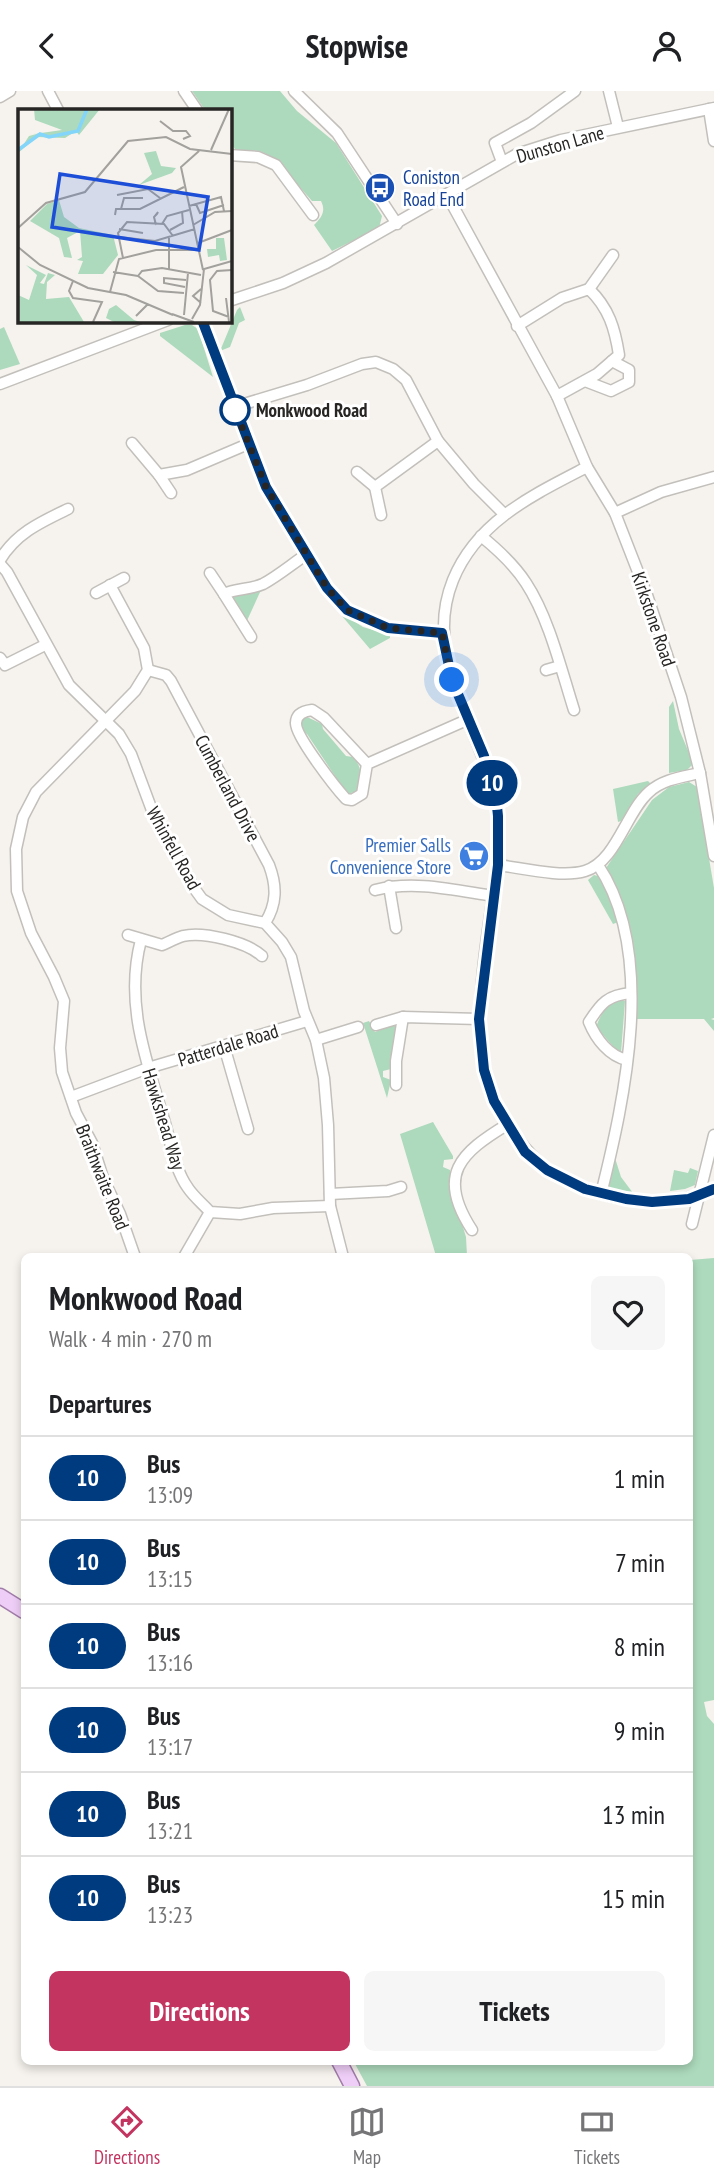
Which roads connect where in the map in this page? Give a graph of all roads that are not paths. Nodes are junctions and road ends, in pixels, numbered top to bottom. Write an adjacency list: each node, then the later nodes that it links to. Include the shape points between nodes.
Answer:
1 (10, 91): 7 (street)
2 (48, 91): 9 (street)
3 (184, 91): 10 (street)
4 (294, 91): 17 (street, via 337,133)
5 (575, 91): 14 (street, via 495,143)
6 (609, 91): 11 (street)
7 (0, 97)
8 (712, 108): 11 (street, Dunston Lane); 12 (street)
9 (57, 109)
10 (196, 109)
11 (618, 127): 14 (street, Dunston Lane, via 561,140)
12 (714, 141)
13 (231, 155): 16 (street, via 258,157 276,165)
14 (502, 162): 15 (street, Dunston Lane)
15 (447, 195): 17 (street, Dunston Lane); 23 (street, Kirkstone Road)
16 (313, 215)
17 (397, 224): 20 (street, Dunston Lane, via 326,263)
18 (613, 255): 19 (street)
19 (589, 289): 23 (street, via 562,298); 24 (street, via 602,302 616,335 619,355)
20 (231, 300)
21 (203, 322): 28 (street)
22 (151, 323): 26 (street)
23 (517, 326): 27 (street, Kirkstone Road)
24 (612, 361): 25 (street); 25 (street, via 629,370 629,382 611,391)
25 (585, 381): 27 (street)
26 (0, 384)
27 (557, 396): 32 (street, Kirkstone Road)
28 (234, 407): 29 (street, via 376,362 406,380); 31 (street)
29 (439, 441): 36 (street); 41 (street)
30 (132, 443): 34 (street)
31 (248, 444): 34 (street, via 187,470); 45 (street, via 266,487)
32 (587, 467): 40 (street, Kirkstone Road); 41 (street)
33 (357, 473): 36 (street)
34 (159, 475): 37 (street)
35 (714, 477): 40 (street, via 661,492)
36 (375, 487): 42 (street)
37 (171, 493)
38 (48, 503): 43 (street)
39 (68, 509): 43 (street)
40 (615, 513): 63 (street, Kirkstone Road, via 681,695)
41 (505, 514): 44 (street)
42 (381, 515)
43 (54, 516): 46 (street, via 15,539)
44 (481, 535): 52 (street, via 452,582); 56 (street, via 526,582)
45 (307, 554): 51 (street, via 264,583); 52 (street, via 347,610 388,628)
46 (0, 562): 54 (street, Whinfell Road)
47 (210, 573): 51 (street)
48 (124, 578): 49 (street)
49 (110, 586): 50 (street); 57 (street, via 144,648)
50 (96, 593)
51 (224, 594): 53 (street)
52 (442, 633): 60 (street, via 452,680)
53 (251, 638)
54 (45, 645): 55 (street, via 5,665); 61 (street, Whinfell Road, via 69,685)
55 (0, 658)
56 (560, 666): 58 (street); 59 (street)
57 (148, 670): 61 (street, Braithwaite Road, via 135,691); 70 (street, Cumberland Drive, via 171,681 269,865 274,902)
58 (546, 670)
59 (574, 710)
60 (469, 719): 62 (street); 65 (street, via 496,797)
61 (106, 720): 70 (street, Whinfell Road, via 131,754 153,813 202,899 228,915); 86 (street, Braithwaite Road, via 36,792 23,817 16,849 17,891 31,933 64,1001 60,1048)
62 (368, 764): 62 (street, via 324,718 312,710 299,716 297,730 346,799 362,794)
63 (700, 773): 64 (street, Kirkstone Road); 66 (street, via 663,782 648,792)
64 (714, 856)
65 (498, 865): 66 (street, via 570,873); 69 (street)
66 (598, 866): 75 (street, via 611,884 627,931)
67 (389, 886): 68 (street); 69 (street, via 430,886); 71 (street)
68 (375, 890)
69 (493, 896): 77 (street)
70 (265, 923): 78 (street, via 291,957)
71 (396, 928)
72 (128, 935): 73 (street)
73 (141, 940): 74 (street, via 162,945 183,936 215,938 241,943); 84 (street, Hawkshead Way, via 135,1007)
74 (262, 956)
75 (631, 993): 83 (street); 83 (street, via 614,995 589,1022 606,1048)
76 (403, 1017): 77 (street); 79 (street); 85 (street)
77 (479, 1019): 87 (street, via 484,1070)
78 (307, 1021): 81 (street); 82 (street, Patterdale Road)
79 (376, 1025)
80 (358, 1027): 81 (street)
81 (316, 1040): 94 (street, via 324,1078)
82 (224, 1047): 84 (street, Patterdale Road); 88 (street)
83 (627, 1060): 92 (street)
84 (148, 1068): 86 (street, Patterdale Road); 95 (street, Hawkshead Way, via 181,1175)
85 (396, 1085)
86 (71, 1097): 98 (street, Braithwaite Road)
87 (508, 1124): 92 (street, via 525,1152 547,1170); 97 (street, via 461,1159 454,1176)
88 (248, 1129)
89 (714, 1135): 93 (street)
90 (401, 1187): 94 (street)
91 (714, 1189): 93 (street)
92 (601, 1193): 93 (street, via 652,1202)
93 (701, 1195): 96 (street)
94 (330, 1200): 95 (street, via 240,1214); 100 (street)
95 (210, 1212): 99 (street)
96 (692, 1224)
97 (472, 1230)
98 (134, 1253)
99 (186, 1253)
100 (342, 1253)
101 (0, 1596): 102 (main road)
102 (21, 1609)
103 (341, 2065): 104 (main road)
104 (352, 2086)

